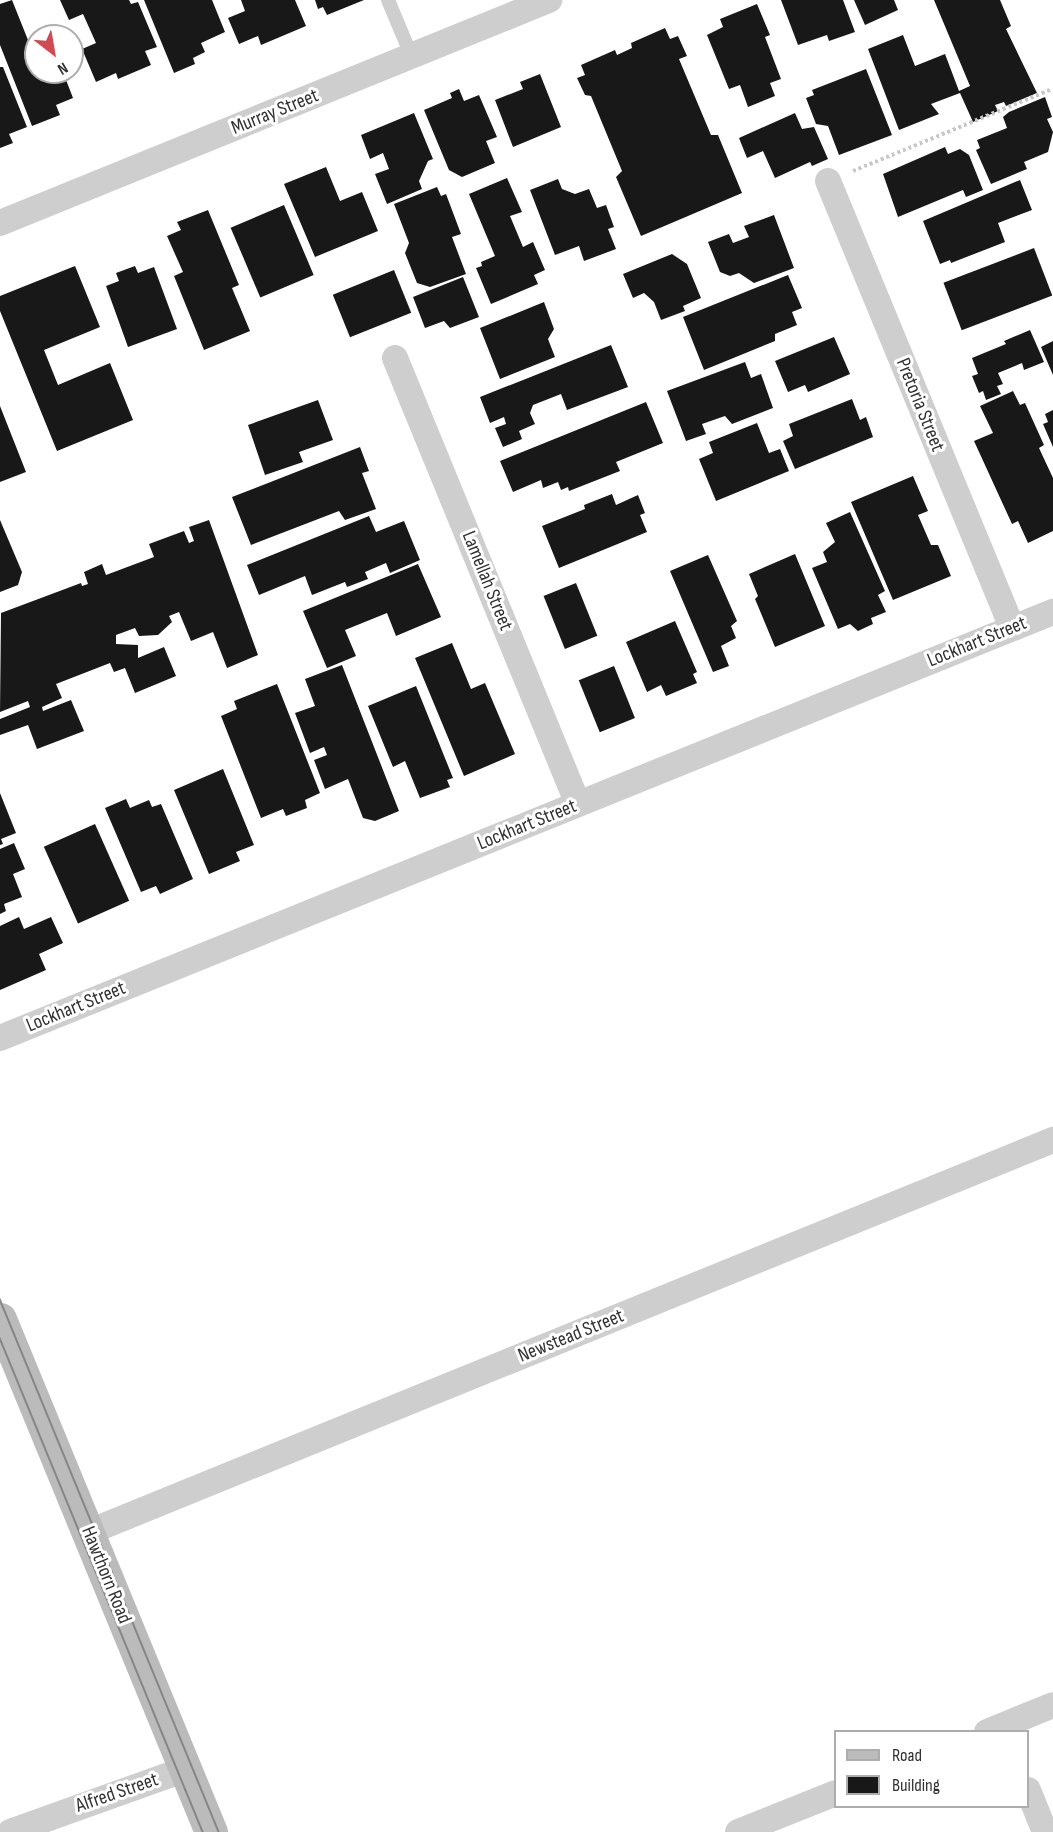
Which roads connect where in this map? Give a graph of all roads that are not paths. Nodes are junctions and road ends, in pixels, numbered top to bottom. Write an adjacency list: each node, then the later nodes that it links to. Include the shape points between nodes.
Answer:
1 (388, 0): 3 (lane)
2 (549, 0): 3 (street, Murray Street)
3 (411, 57): 5 (street, Murray Street)
4 (828, 181): 8 (street, Pretoria Street)
5 (0, 223)
6 (395, 358): 9 (street, Lamellah Street)
7 (1053, 612): 8 (street, Lockhart Street)
8 (1012, 628): 9 (street, Lockhart Street)
9 (578, 804): 10 (street, Lockhart Street)
10 (0, 1038)
11 (1053, 1140): 13 (street, Newstead Street)
12 (0, 1319): 13 (main road, Hawthorn Road)
13 (89, 1532): 16 (main road, Hawthorn Road)
14 (1053, 1705): 15 (street)
15 (997, 1730)
16 (182, 1762): 19 (street, Alfred Street); 20 (main road, Hawthorn Road)
17 (1029, 1792): 22 (street)
18 (834, 1793): 21 (street)
19 (9, 1832)
20 (211, 1832)
21 (738, 1832)
22 (1045, 1832)

